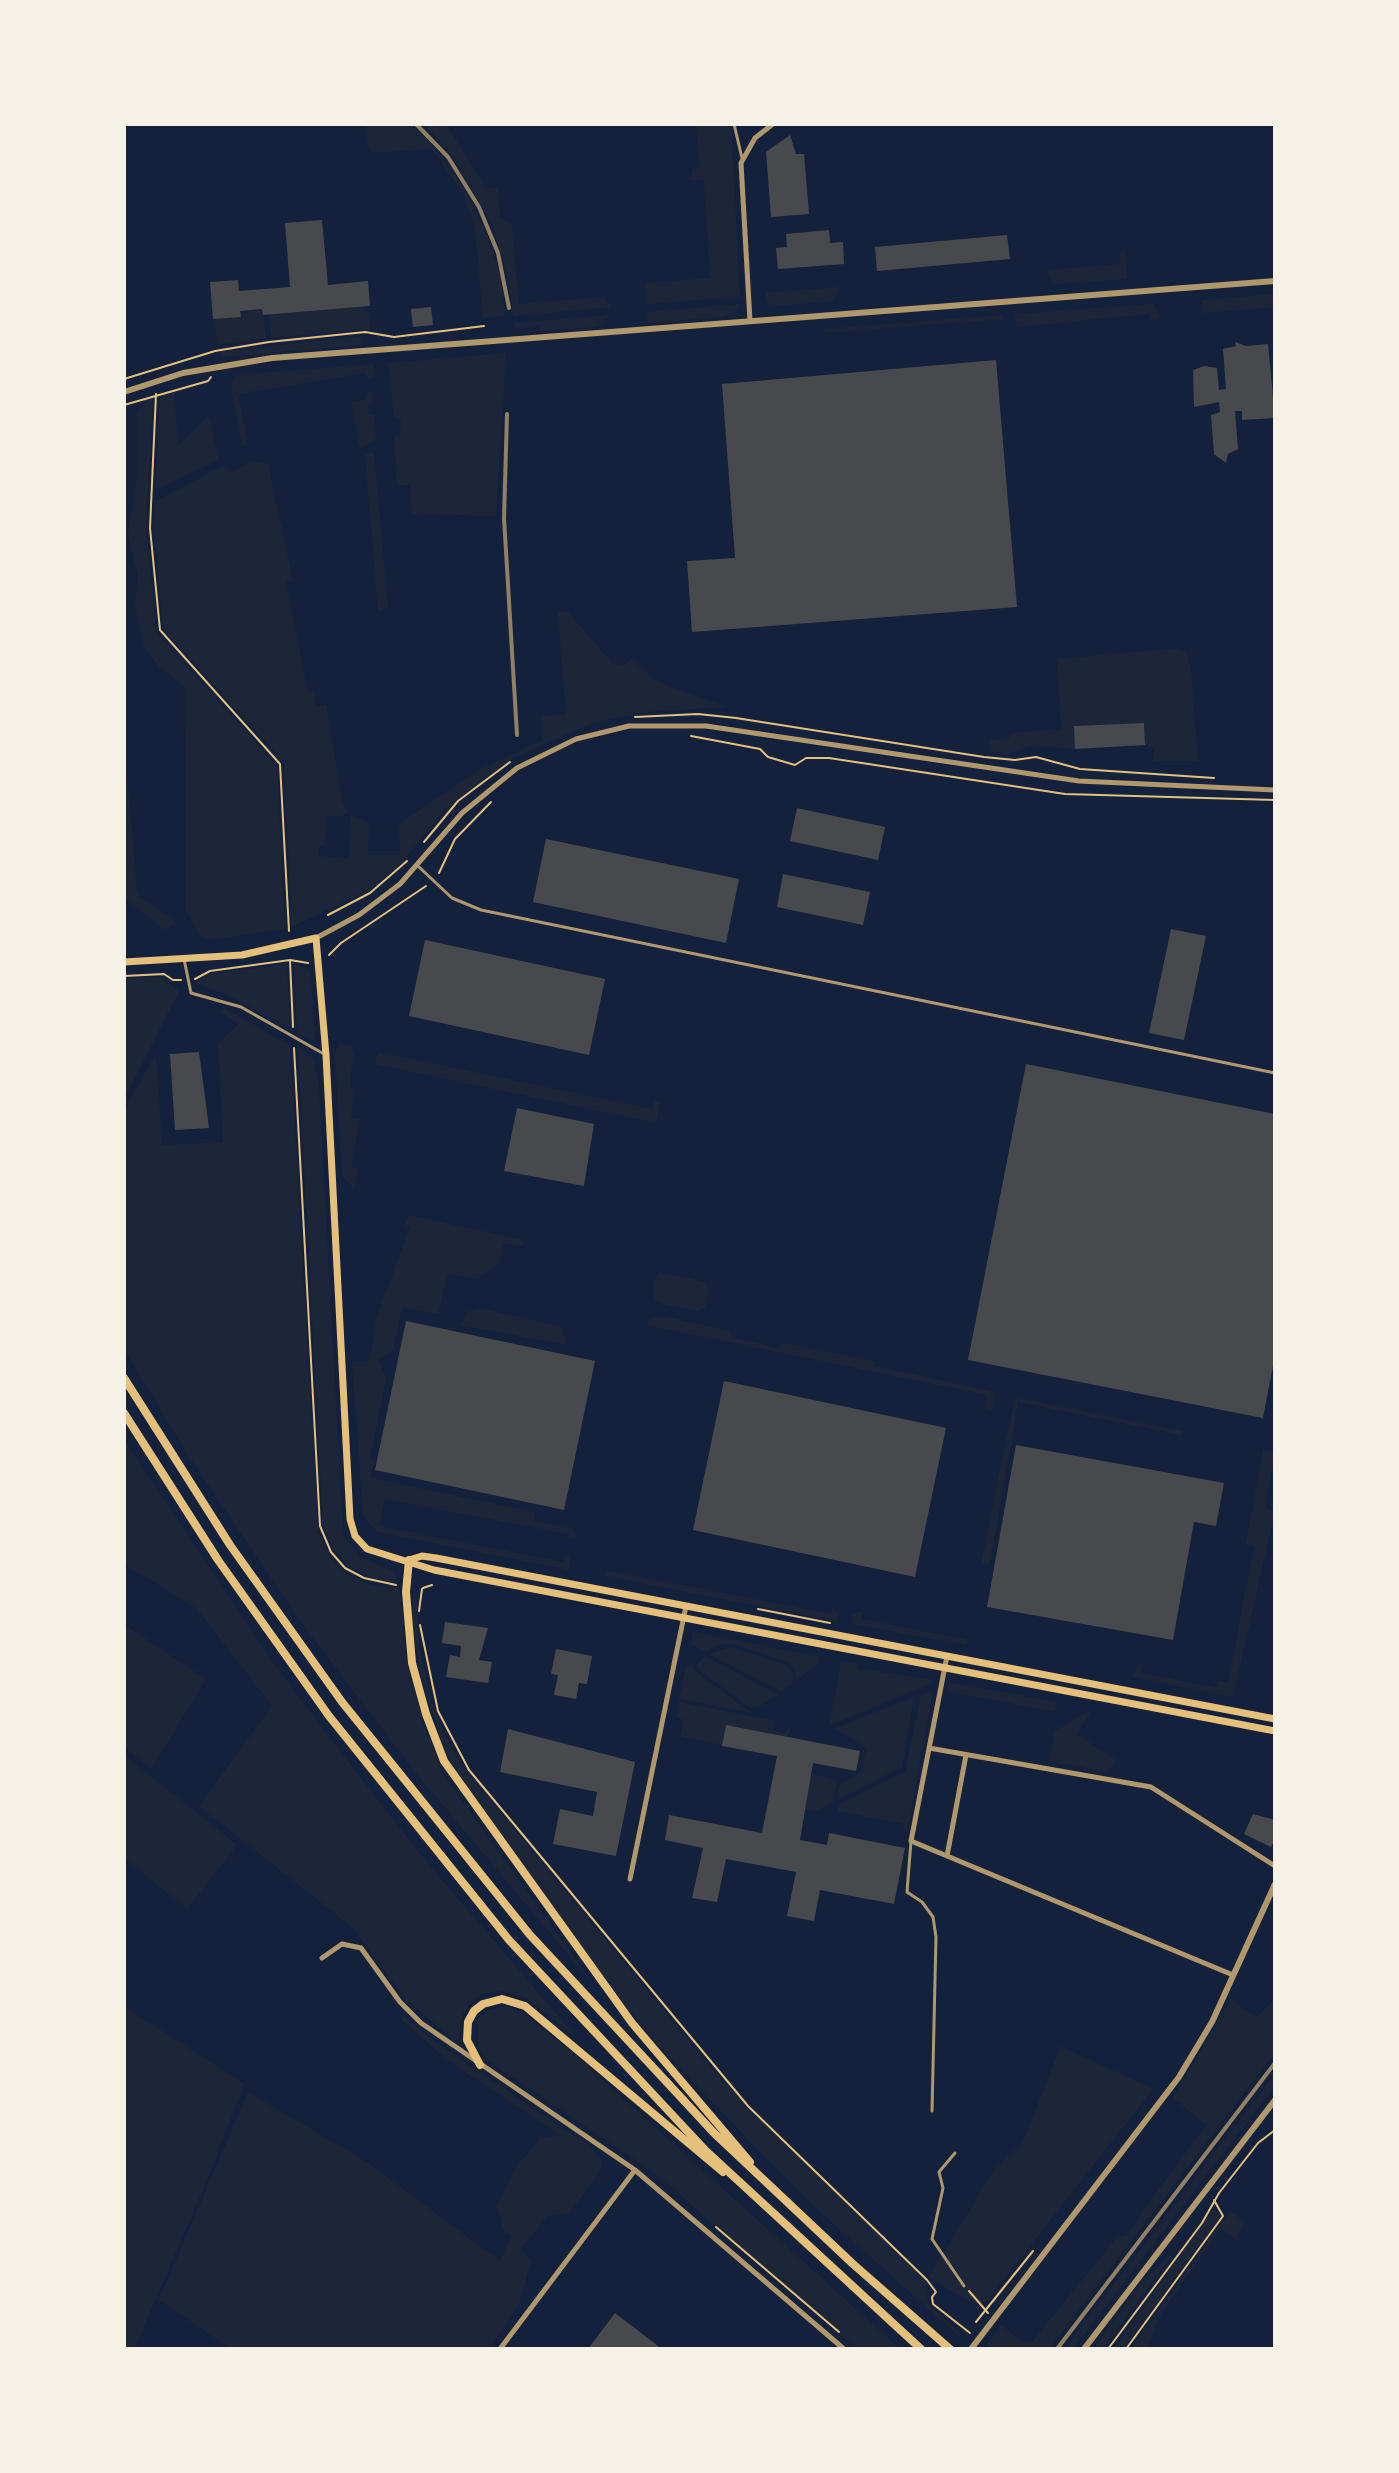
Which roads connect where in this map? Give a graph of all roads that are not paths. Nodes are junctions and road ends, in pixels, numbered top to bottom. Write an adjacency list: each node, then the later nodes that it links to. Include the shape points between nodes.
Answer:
1 (734, 124): 3 (lane)
2 (773, 124): 3 (street)
3 (742, 158): 5 (street)
4 (1275, 281): 5 (street)
5 (750, 321): 6 (street, via 272,358 168,376)
6 (124, 392)
7 (1275, 790): 8 (street, via 1079,781 706,726 638,725 576,739 517,768 462,813)
8 (419, 867): 9 (street, via 374,905); 13 (lane, via 452,898 481,910)
9 (316, 938): 10 (main road, via 251,954); 12 (main road)
10 (184, 959): 11 (main road); 12 (lane, via 195,996 241,1007)
11 (124, 962)
12 (326, 1055): 16 (main road, via 350,1523 367,1549)
13 (1275, 1073)
14 (124, 1378): 39 (highway, via 230,1545 408,1789 593,2006)
15 (124, 1413): 40 (highway, via 273,1639 387,1792 573,2012)
16 (409, 1560): 17 (main road, via 422,1556); 18 (main road, via 420,1567); 39 (highway, via 412,1663 444,1761 632,2023)
17 (491, 1568): 18 (main road); 19 (main road)
18 (488, 1580): 20 (main road)
19 (686, 1606): 20 (street); 21 (main road)
20 (684, 1616): 22 (main road); 30 (street)
21 (947, 1655): 22 (street); 23 (main road)
22 (945, 1668): 24 (main road); 25 (street)
23 (1275, 1719)
24 (1275, 1731)
25 (929, 1748): 26 (street); 27 (street)
26 (966, 1755): 28 (street); 29 (street, via 1151,1787)
27 (911, 1841): 28 (street); 36 (lane, via 907,1892 933,1917 936,1937)
28 (947, 1856): 33 (street)
29 (1275, 1866)
30 (630, 1879)
31 (1275, 1884): 33 (street)
32 (322, 1958): 34 (street, via 342,1944 361,1948 421,2023)
33 (1234, 1975): 46 (street, via 1202,2041 1168,2092)
34 (480, 2065): 38 (street); 40 (highway, via 467,2040 474,2011 502,1999 525,2006 684,2144)
35 (1274, 2102): 47 (street)
36 (932, 2111)
37 (955, 2153): 41 (lane, via 939,2172 943,2188 932,2239)
38 (635, 2170): 42 (street); 43 (street)
39 (768, 2185): 45 (highway)
40 (752, 2195): 44 (highway)
41 (964, 2286)
42 (500, 2349)
43 (844, 2349)
44 (921, 2349)
45 (950, 2349)
46 (971, 2349)
47 (1084, 2349)

